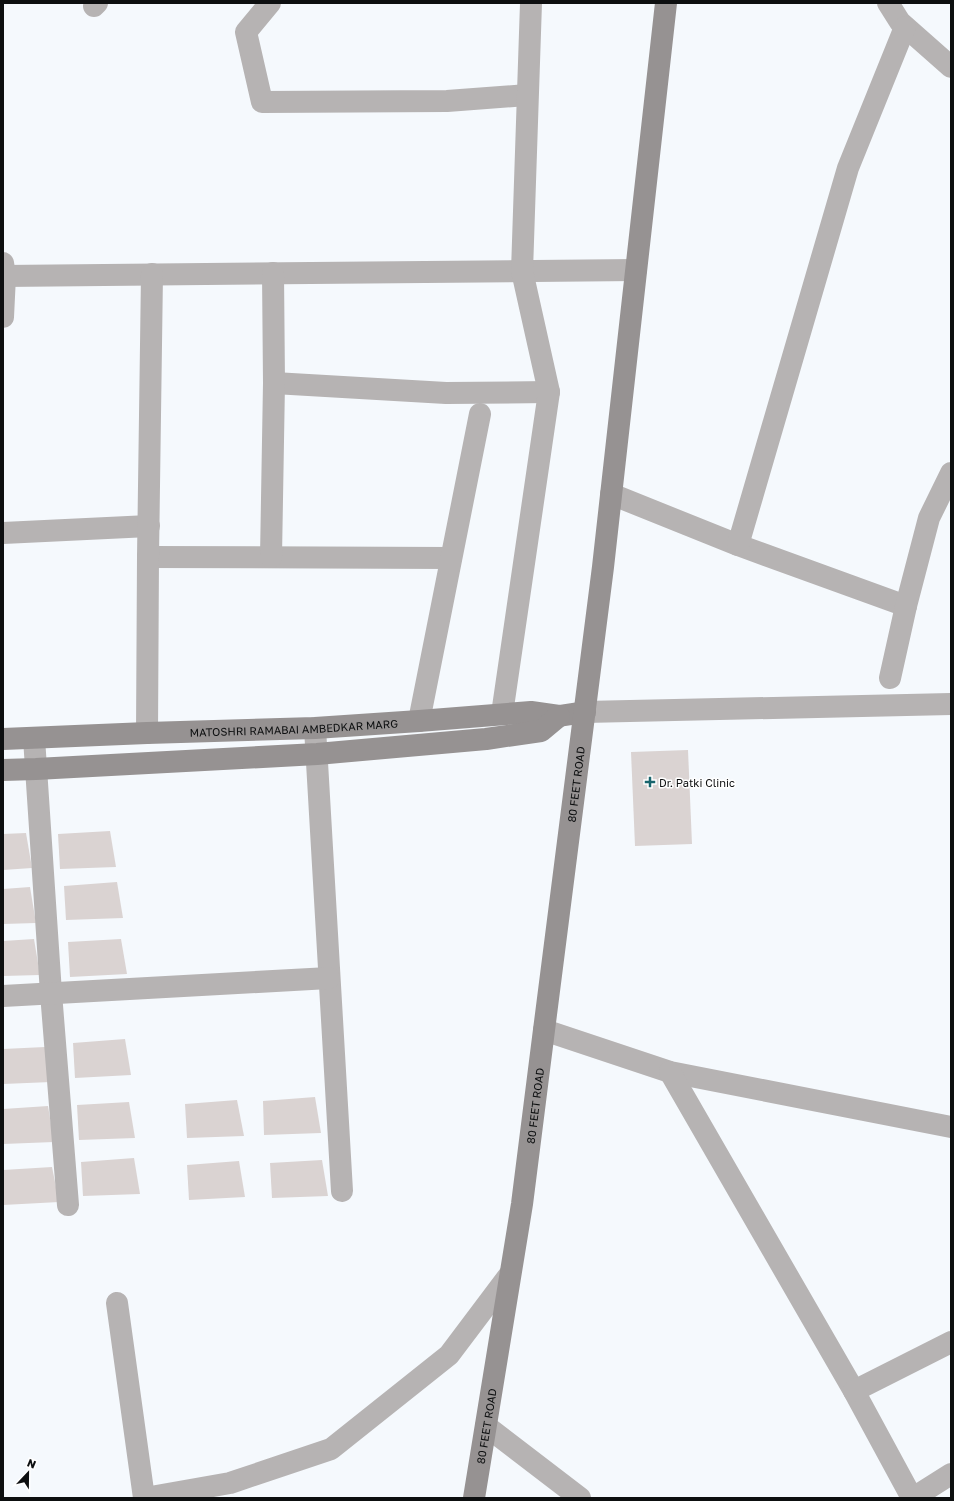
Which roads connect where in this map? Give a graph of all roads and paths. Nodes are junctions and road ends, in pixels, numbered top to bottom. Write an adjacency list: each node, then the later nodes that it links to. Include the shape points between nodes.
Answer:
1 (270, 3): 7 (street, via 246,32 262,102 447,101)
2 (531, 3): 7 (street)
3 (666, 3): 8 (main road, 80 FEET ROAD)
4 (888, 3): 5 (street)
5 (905, 27): 6 (street); 21 (street, via 848,168)
6 (951, 67)
7 (528, 95): 9 (street)
8 (636, 270): 9 (street); 18 (main road, 80 FEET ROAD)
9 (522, 271): 11 (street); 15 (street)
10 (4, 272): 12 (street); 13 (street)
11 (273, 273): 12 (street); 14 (street)
12 (152, 274): 19 (street)
13 (3, 317)
14 (274, 383): 15 (street, via 446,393); 22 (street)
15 (549, 392): 29 (street)
16 (480, 414): 24 (street)
17 (951, 473): 25 (street, via 928,518)
18 (611, 494): 21 (street); 28 (main road, 80 FEET ROAD)
19 (149, 526): 20 (street); 23 (street)
20 (3, 533)
21 (738, 545): 25 (street)
22 (271, 557): 23 (street); 24 (street)
23 (148, 558): 33 (street)
24 (451, 558): 31 (street)
25 (906, 606): 26 (street)
26 (890, 678)
27 (951, 704): 28 (street)
28 (585, 712): 30 (main road, MATOSHRI RAMABAI AMBEDKAR MARG); 42 (main road, 80 FEET ROAD)
29 (502, 714): 30 (main road, MATOSHRI RAMABAI AMBEDKAR MARG, via 532,712); 31 (main road, MATOSHRI RAMABAI AMBEDKAR MARG)
30 (559, 716): 36 (main road, via 540,731 486,739)
31 (419, 721): 32 (main road, MATOSHRI RAMABAI AMBEDKAR MARG)
32 (315, 728): 33 (main road, MATOSHRI RAMABAI AMBEDKAR MARG); 36 (street)
33 (147, 732): 34 (main road, MATOSHRI RAMABAI AMBEDKAR MARG)
34 (34, 738): 35 (main road, MATOSHRI RAMABAI AMBEDKAR MARG); 37 (street)
35 (3, 740)
36 (317, 754): 37 (main road); 39 (street)
37 (36, 769): 38 (main road); 40 (street)
38 (3, 770)
39 (329, 978): 40 (street); 45 (street)
40 (51, 993): 41 (street); 46 (street)
41 (3, 996)
42 (544, 1030): 43 (street); 47 (main road, 80 FEET ROAD, via 522,1204)
43 (670, 1072): 44 (street); 50 (street)
44 (951, 1127)
45 (342, 1191)
46 (68, 1206)
47 (510, 1274): 51 (main road, 80 FEET ROAD); 53 (street, via 449,1355 331,1449 230,1483)
48 (117, 1303): 53 (street)
49 (951, 1342): 50 (street)
50 (854, 1391): 56 (street)
51 (486, 1426): 54 (main road, 80 FEET ROAD); 55 (street)
52 (951, 1474): 56 (street)
53 (145, 1498)
54 (474, 1498)
55 (580, 1498)
56 (913, 1498)

